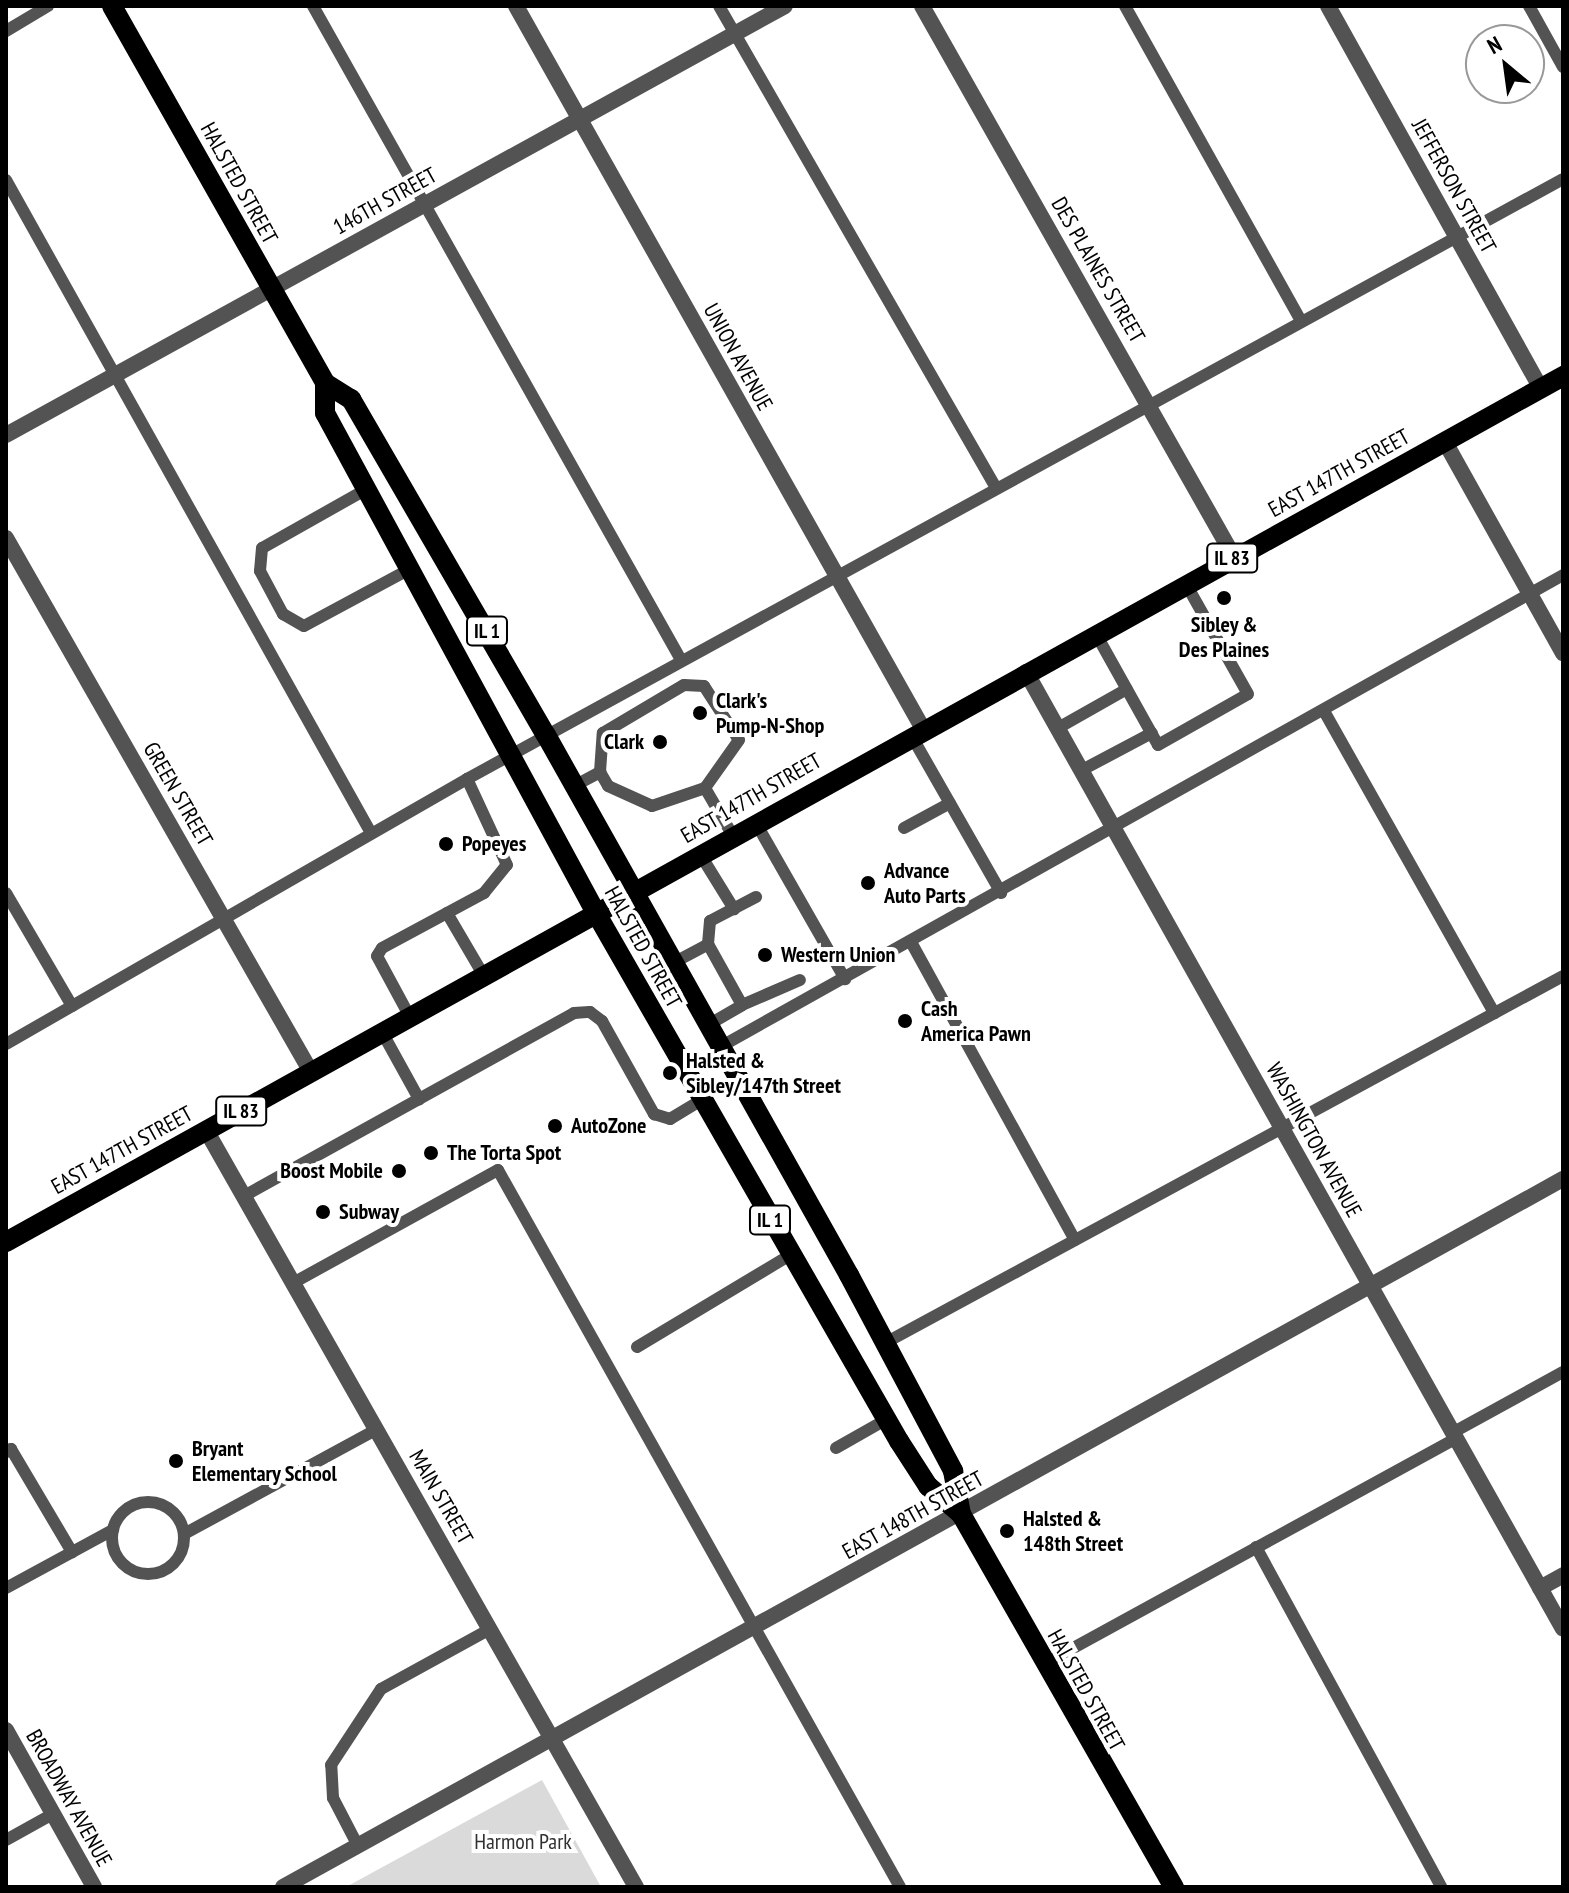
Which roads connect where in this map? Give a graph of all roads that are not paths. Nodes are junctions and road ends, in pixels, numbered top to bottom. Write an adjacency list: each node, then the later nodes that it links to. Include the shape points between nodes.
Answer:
1 (48, 6): 11 (lane)
2 (112, 6): 19 (main road, HALSTED STREET / IL 1)
3 (313, 6): 17 (lane)
4 (516, 6): 14 (street, UNION AVENUE)
5 (719, 6): 12 (lane)
6 (785, 6): 12 (street, 146TH STREET)
7 (922, 6): 25 (street, DES PLAINES STREET)
8 (1125, 6): 20 (lane)
9 (1328, 6): 18 (street, JEFFERSON STREET)
10 (1529, 6): 13 (lane)
11 (6, 31)
12 (735, 34): 14 (street, 146TH STREET); 28 (lane)
13 (1563, 67)
14 (579, 120): 17 (street, 146TH STREET); 34 (street, UNION AVENUE)
15 (1563, 179): 18 (lane)
16 (6, 180): 21 (lane)
17 (425, 204): 19 (street, 146TH STREET); 39 (lane)
18 (1457, 237): 20 (lane); 24 (street, JEFFERSON STREET)
19 (272, 289): 21 (street, 146TH STREET); 23 (main road, HALSTED STREET / IL 1)
20 (1301, 321): 25 (lane)
21 (115, 375): 26 (street, 146TH STREET); 57 (lane)
22 (1563, 376): 24 (main road, EAST 147TH STREET / IL 83)
23 (325, 383): 29 (main road, HALSTED STREET / IL 1, via 325,413); 46 (main road, HALSTED STREET / IL 1, via 351,399)
24 (1541, 388): 27 (main road, EAST 147TH STREET / IL 83)
25 (1149, 404): 28 (lane); 31 (street, DES PLAINES STREET)
26 (6, 435)
27 (1445, 442): 31 (main road, EAST 147TH STREET / IL 83); 36 (street)
28 (996, 488): 34 (lane)
29 (365, 490): 32 (main road, HALSTED STREET / IL 1); 32 (lane, via 262,548 260,571 283,614 304,626)
30 (6, 538): 67 (street, GREEN STREET)
31 (1234, 557): 35 (main road, EAST 147TH STREET / IL 83)
32 (406, 571): 47 (main road, HALSTED STREET / IL 1)
33 (1563, 575): 36 (lane)
34 (836, 576): 39 (lane); 44 (street, UNION AVENUE)
35 (1186, 584): 37 (main road, EAST 147TH STREET / IL 83); 45 (lane, via 1248,694 1158,745)
36 (1530, 593): 38 (street); 42 (lane)
37 (1096, 634): 40 (main road, EAST 147TH STREET / IL 83); 41 (lane)
38 (1563, 653)
39 (681, 660): 46 (lane)
40 (1026, 672): 43 (street, WASHINGTON AVENUE); 44 (main road, EAST 147TH STREET / IL 83)
41 (1127, 689): 43 (lane); 45 (lane)
42 (1324, 711): 56 (lane); 77 (lane)
43 (1058, 728): 48 (street, WASHINGTON AVENUE)
44 (917, 732): 53 (lane); 54 (main road, EAST 147TH STREET / IL 83)
45 (1152, 733): 48 (lane)
46 (546, 735): 47 (lane); 51 (main road, HALSTED STREET / IL 1)
47 (509, 756): 50 (lane); 66 (main road, HALSTED STREET / IL 1)
48 (1082, 770): 56 (street, WASHINGTON AVENUE)
49 (600, 772): 51 (lane); 52 (lane, via 608,786 641,804); 52 (lane, via 603,733 694,683 704,686 739,740)
50 (467, 779): 57 (lane); 65 (lane, via 507,865 484,893)
51 (574, 786): 60 (main road, HALSTED STREET / IL 1)
52 (705, 788): 58 (lane)
53 (950, 803): 55 (lane); 62 (lane)
54 (756, 823): 58 (main road, EAST 147TH STREET / IL 83); 73 (lane)
55 (904, 828)
56 (1115, 829): 62 (lane); 86 (street, WASHINGTON AVENUE)
57 (371, 833): 67 (lane)
58 (733, 836): 59 (main road, EAST 147TH STREET / IL 83)
59 (700, 854): 60 (main road, EAST 147TH STREET / IL 83); 64 (lane)
60 (633, 892): 66 (main road, EAST 147TH STREET / IL 83); 70 (main road, HALSTED STREET / IL 1)
61 (6, 893): 76 (lane)
62 (1001, 893): 68 (lane)
63 (756, 897): 64 (lane)
64 (734, 909): 69 (lane, via 710,921)
65 (447, 913): 71 (lane); 78 (lane, via 377,956)
66 (596, 913): 71 (main road, EAST 147TH STREET / IL 83); 85 (main road, HALSTED STREET / IL 1)
67 (224, 918): 76 (lane); 83 (street, GREEN STREET)
68 (911, 942): 73 (lane); 90 (lane)
69 (708, 944): 70 (lane); 75 (lane)
70 (673, 963): 79 (main road, HALSTED STREET / IL 1)
71 (484, 976): 78 (main road, EAST 147TH STREET / IL 83)
72 (1563, 976): 77 (lane)
73 (845, 979): 82 (lane)
74 (800, 980): 75 (lane)
75 (742, 1005): 79 (lane)
76 (72, 1006): 81 (lane)
77 (1494, 1013): 86 (lane)
78 (410, 1017): 80 (main road, EAST 147TH STREET / IL 83)
79 (708, 1025): 82 (main road, HALSTED STREET / IL 1)
80 (382, 1032): 83 (main road, EAST 147TH STREET / IL 83); 84 (lane)
81 (6, 1044)
82 (720, 1047): 95 (main road, HALSTED STREET / IL 1)
83 (311, 1072): 87 (main road, EAST 147TH STREET / IL 83)
84 (419, 1099): 85 (lane, via 574,1013 590,1012 654,1114 670,1119); 89 (lane)
85 (702, 1100): 92 (main road, HALSTED STREET / IL 1)
86 (1282, 1128): 90 (lane); 94 (street, WASHINGTON AVENUE)
87 (206, 1130): 89 (street, MAIN STREET); 91 (main road, EAST 147TH STREET / IL 83)
88 (1563, 1179): 94 (street, EAST 148TH STREET)
89 (244, 1196): 93 (street, MAIN STREET)
90 (1075, 1240): 95 (lane)
91 (6, 1242)
92 (790, 1255): 96 (lane); 98 (main road, HALSTED STREET / IL 1)
93 (293, 1283): 99 (street, MAIN STREET); 111 (lane, via 498,1170)
94 (1370, 1286): 100 (street, WASHINGTON AVENUE); 103 (street, EAST 148TH STREET)
95 (885, 1343): 103 (main road, HALSTED STREET / IL 1, via 953,1471)
96 (637, 1347)
97 (1563, 1372): 100 (lane)
98 (887, 1419): 101 (lane); 103 (main road, HALSTED STREET / IL 1, via 928,1486)
99 (377, 1429): 105 (lane); 112 (street, MAIN STREET)
100 (1454, 1436): 106 (lane); 110 (street, WASHINGTON AVENUE)
101 (836, 1448)
102 (6, 1452): 107 (lane, via 11,1449)
103 (961, 1514): 111 (street, EAST 148TH STREET); 114 (main road, HALSTED STREET / IL 1)
104 (113, 1530): 105 (lane, via 125,1510 147,1502 169,1509); 105 (lane, via 115,1553 142,1573 174,1561); 107 (lane)
105 (184, 1534)
106 (1256, 1547): 114 (lane); 125 (lane)
107 (72, 1552): 109 (lane)
108 (1563, 1575): 110 (street)
109 (7, 1583)
110 (1540, 1588): 113 (street, WASHINGTON AVENUE)
111 (753, 1628): 116 (street, EAST 148TH STREET); 123 (lane)
112 (490, 1629): 116 (street, MAIN STREET); 119 (lane, via 381,1689 331,1765 333,1798)
113 (1563, 1629)
114 (1044, 1664): 124 (main road, HALSTED STREET / IL 1)
115 (6, 1730): 117 (street, BROADWAY AVENUE)
116 (553, 1738): 119 (street, EAST 148TH STREET); 122 (street, MAIN STREET)
117 (53, 1814): 118 (lane); 120 (street, BROADWAY AVENUE)
118 (6, 1840)
119 (358, 1846): 121 (street, EAST 148TH STREET)
120 (94, 1887)
121 (283, 1887)
122 (636, 1887)
123 (900, 1887)
124 (1174, 1887)
125 (1441, 1887)

